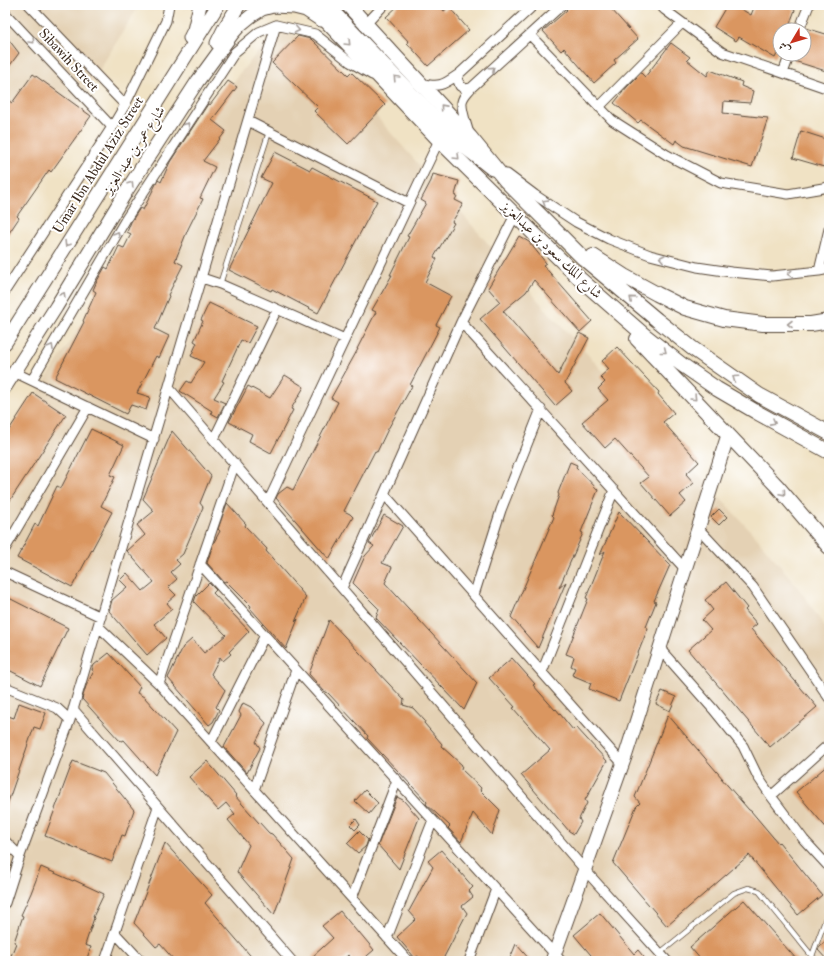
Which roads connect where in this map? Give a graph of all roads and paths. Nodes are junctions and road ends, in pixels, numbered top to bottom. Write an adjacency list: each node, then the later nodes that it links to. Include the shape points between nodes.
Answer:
1 (29, 5): 30 (street, Sibawih Street)
2 (169, 5): 30 (street, via 166,21)
3 (200, 5): 22 (main road, via 194,30)
4 (218, 5): 22 (main road, Umar Ibn Abdul Aziz Street)
5 (239, 5): 25 (main road)
6 (311, 5): 19 (main road, شارع الملك سعود بن عبدالعزيز)
7 (327, 5): 38 (main road, one-way to 7, via 458,142)
8 (384, 5): 17 (street)
9 (534, 5): 24 (street)
10 (562, 5): 20 (street)
11 (660, 5): 16 (street)
12 (809, 5): 15 (street)
13 (352, 7): 17 (main road, شارع الملك سعود بن عبدالعزيز)
14 (5, 13): 33 (street, Sibawih Street, one-way to 33)
15 (802, 22)
16 (682, 23): 23 (street, via 722,52); 31 (street)
17 (366, 24): 26 (main road, شارع الملك سعود بن عبدالعزيز)
18 (276, 25): 27 (street, one-way to 27, via 316,34 350,62); 32 (street); 49 (street, one-way to 18, via 126,219 235,52 259,32)
19 (333, 29): 25 (main road, شارع عمر بن عبد العزيز, via 306,10 274,6 262,9 232,34); 27 (main road, شارع الملك سعود بن عبدالعزيز, one-way to 27)
20 (530, 35): 28 (street, one-way to 20); 31 (street)
21 (787, 62): 23 (street)
22 (177, 69): 56 (main road, Umar Ibn Abdul Aziz Street, one-way to 56)
23 (783, 73): 29 (street)
24 (459, 74): 26 (street, via 440,86); 28 (street, via 457,78 460,86)
25 (197, 82): 44 (main road, شارع عمر بن عبد العزيز, one-way to 25)
26 (420, 83): 35 (main road, شارع الملك سعود بن عبدالعزيز, one-way to 26)
27 (388, 84): 36 (main road, شارع الملك سعود بن عبدالعزيز)
28 (471, 88): 35 (street, via 462,102)
29 (829, 89)
30 (125, 105): 33 (street)
31 (598, 107): 39 (street, via 612,120 667,155 721,183 788,194)
32 (248, 121): 34 (street); 47 (street)
33 (112, 127): 51 (street)
34 (269, 132): 40 (street); 50 (lane)
35 (470, 137): 37 (main road, شارع الملك سعود بن عبدالعزيز)
36 (440, 140): 40 (street); 42 (main road, شارع الملك سعود بن عبدالعزيز, one-way to 42)
37 (483, 152): 38 (main road, شارع الملك سعود بن عبدالعزيز); 46 (street, one-way to 37, via 772,276 697,267 650,255 609,239 570,218 509,176)
38 (506, 180): 41 (main road, شارع الملك سعود بن عبدالعزيز)
39 (829, 187)
40 (409, 203): 55 (street)
41 (535, 209): 54 (main road, one-way to 41, via 763,324 724,319 685,308 592,256); 63 (main road, شارع الملك سعود بن عبدالعزيز, one-way to 41, via 759,395 692,348 583,258)
42 (515, 215): 48 (main road, شارع الملك سعود بن عبدالعزيز); 53 (street)
43 (829, 230): 46 (street)
44 (85, 258): 49 (street); 57 (main road, شارع عمر بن عبد العزيز, one-way to 44)
45 (829, 269): 46 (street)
46 (819, 271)
47 (202, 278): 50 (street); 60 (street)
48 (580, 279): 64 (main road, one-way to 64); 67 (main road, شارع الملك سعود بن عبدالعزيز, one-way to 67, via 681,364 717,389)
49 (90, 281): 58 (street, one-way to 49)
50 (220, 284): 52 (street)
51 (5, 292)
52 (277, 309): 55 (street); 66 (street)
53 (461, 322): 62 (street); 70 (street)
54 (829, 322)
55 (345, 339): 71 (street)
56 (5, 343)
57 (14, 372): 58 (street); 59 (main road, شارع عمر بن عبد العزيز)
58 (32, 380): 61 (street)
59 (5, 387)
60 (169, 388): 65 (street); 66 (street)
61 (88, 407): 65 (street); 74 (street)
62 (541, 409): 69 (street); 79 (street, via 501,510)
63 (829, 433)
64 (728, 435): 72 (main road); 73 (main road, one-way to 73, via 777,486)
65 (154, 439): 80 (street)
66 (214, 439): 68 (street)
67 (829, 452)
68 (235, 464): 71 (street); 75 (street)
69 (614, 490): 76 (street); 84 (street)
70 (384, 494): 78 (street); 79 (street)
71 (268, 502): 78 (street)
72 (698, 528): 76 (main road); 87 (street, via 753,588)
73 (829, 547)
74 (5, 549)
75 (200, 564): 81 (street); 85 (street)
76 (685, 569): 82 (main road)
77 (5, 572): 80 (street)
78 (342, 588): 101 (street)
79 (474, 595): 84 (street)
80 (99, 622): 85 (street); 88 (street)
81 (265, 636): 83 (street); 90 (street)
82 (660, 649): 92 (main road); 95 (street, via 714,709 743,746 758,777)
83 (296, 670): 93 (street); 94 (street)
84 (542, 672): 92 (street)
85 (159, 684): 90 (street)
86 (5, 687): 89 (street, via 57,708)
87 (829, 698)
88 (73, 709): 89 (street); 96 (street)
89 (70, 720): 99 (street)
90 (211, 742): 94 (street)
91 (829, 744): 95 (street)
92 (623, 764): 101 (main road)
93 (397, 780): 97 (street); 103 (street)
94 (254, 790): 103 (street)
95 (771, 796): 100 (street, via 804,840)
96 (158, 807): 106 (street); 110 (street)
97 (433, 820): 102 (street); 107 (street)
98 (5, 841): 99 (street)
99 (20, 856): 104 (street)
100 (829, 867)
101 (585, 870): 108 (street); 111 (main road)
102 (496, 889): 111 (street); 115 (street)
103 (352, 898): 107 (street)
104 (5, 903)
105 (829, 910): 109 (lane)
106 (115, 933): 112 (street); 113 (street)
107 (387, 938): 114 (street)
108 (660, 953): 109 (lane, via 734,893 748,888 759,891); 116 (street)
109 (812, 956): 117 (lane)
110 (287, 959)
111 (556, 959)
112 (105, 961)
113 (141, 961)
114 (408, 961)
115 (469, 961)
116 (667, 961)
117 (816, 961)

